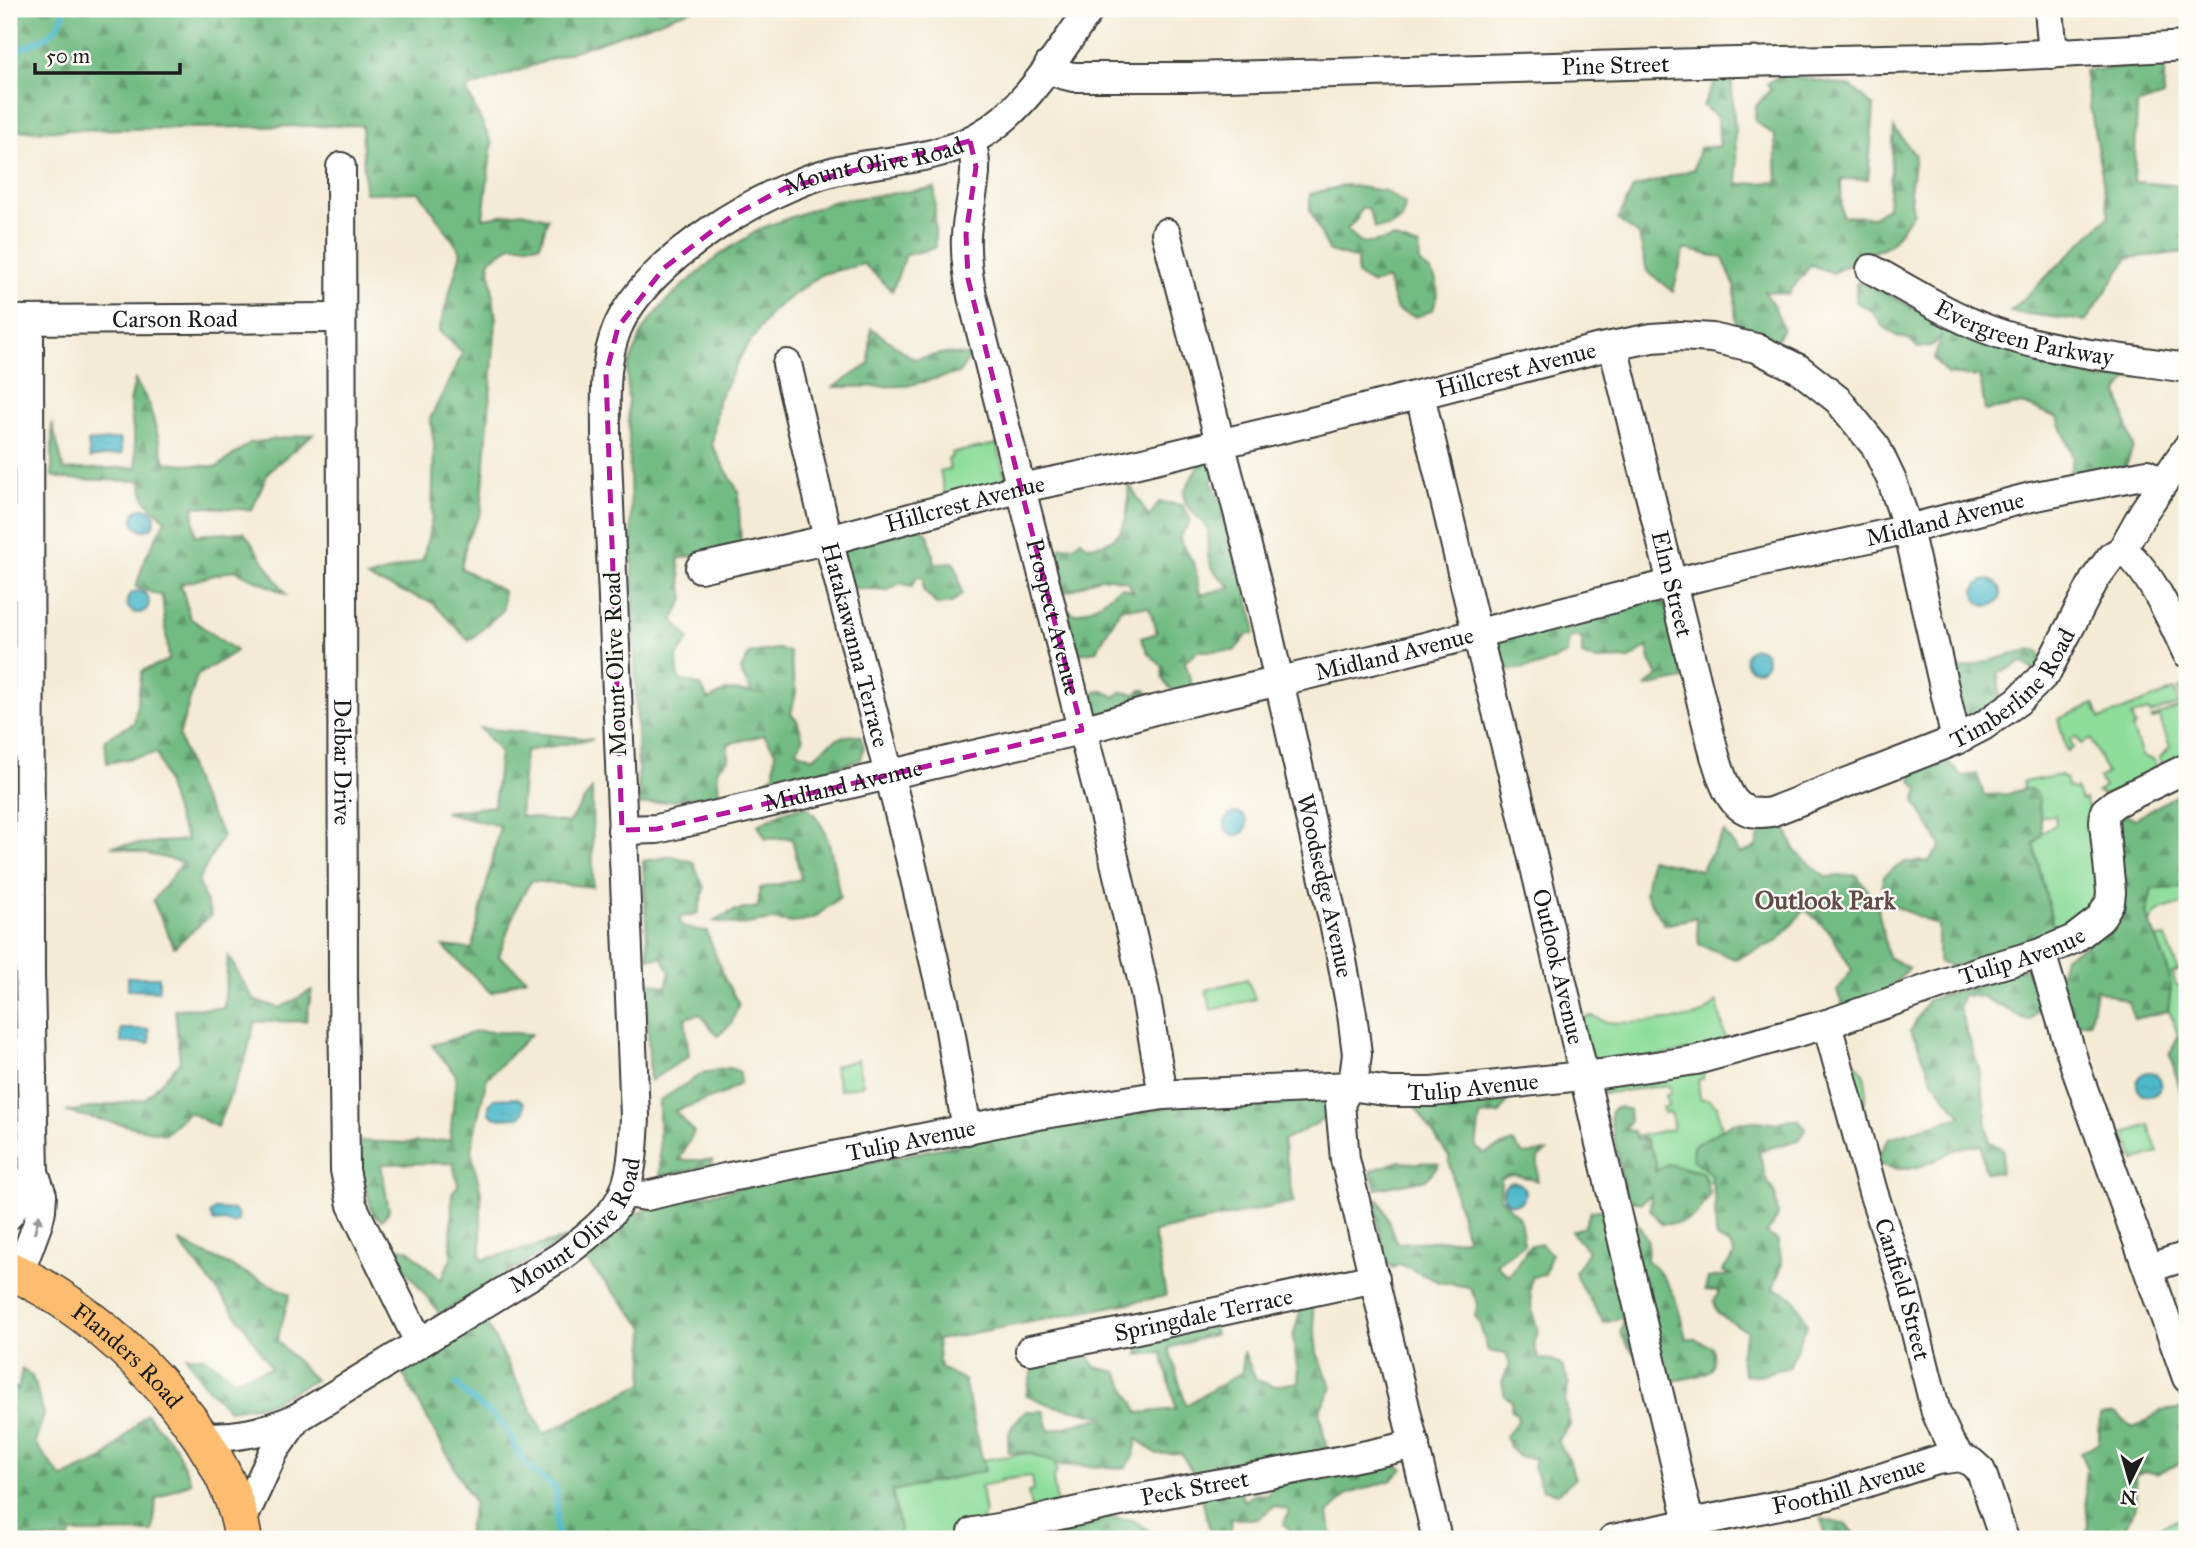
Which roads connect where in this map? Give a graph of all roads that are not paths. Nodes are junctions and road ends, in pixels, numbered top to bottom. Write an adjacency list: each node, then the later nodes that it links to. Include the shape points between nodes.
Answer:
1 (1090, 9): 5 (street, Mount Olive Road)
2 (2049, 9): 4 (street)
3 (2187, 46): 4 (street, Pine Street)
4 (2053, 54): 5 (street, Pine Street, via 1129,78 1073,78)
5 (1049, 65): 6 (street, Mount Olive Road, via 1009,114)
6 (970, 141): 19 (street, Prospect Avenue, via 976,161 966,234 968,279); 34 (street, Mount Olive Road, via 927,155 836,171 759,200 664,268 618,327 606,374 606,416)
7 (341, 167): 10 (street, Delbar Drive)
8 (1166, 233): 16 (street, Woodsedge Avenue)
9 (1871, 269): 14 (street, Evergreen Parkway, via 2007,336)
10 (341, 318): 11 (street, Carson Road); 49 (street, Delbar Drive, via 345,1170 352,1205)
11 (19, 320): 25 (street)
12 (1613, 346): 15 (street, Hillcrest Avenue); 20 (street, Hillcrest Avenue, via 1652,338 1704,337 1756,348 1799,369 1838,400 1870,438); 24 (street, Elm Street)
13 (787, 364): 21 (street, Hatakawanna Terrace)
14 (2187, 368)
15 (1420, 395): 16 (street, Hillcrest Avenue); 26 (street, Outlook Avenue)
16 (1221, 443): 19 (street, Hillcrest Avenue); 28 (street, Woodsedge Avenue)
17 (2187, 448): 18 (street, Timberline Road)
18 (2162, 483): 20 (street, Midland Avenue, via 2147,474 2110,480); 22 (street, Timberline Road)
19 (1021, 488): 21 (street, Hillcrest Avenue); 29 (street, Prospect Avenue)
20 (1908, 529): 24 (street, Midland Avenue); 30 (street, Hillcrest Avenue)
21 (828, 539): 23 (street, Hillcrest Avenue); 32 (street, Hatakawanna Terrace)
22 (2122, 550): 27 (street, via 2135,558); 30 (street, Timberline Road, via 2095,579 2041,680 1996,718)
23 (700, 568)
24 (1670, 583): 26 (street, Midland Avenue); 33 (street, Elm Street, via 1724,785 1736,804)
25 (19, 630): 36 (street)
26 (1477, 634): 28 (street, Midland Avenue); 38 (street, Outlook Avenue)
27 (2187, 653)
28 (1279, 682): 29 (street, Midland Avenue); 39 (street, Woodsedge Avenue, via 1350,1003 1357,1064)
29 (1082, 730): 32 (street, Midland Avenue); 40 (street, Prospect Avenue, via 1145,992)
30 (1956, 740): 33 (street, Timberline Road, via 1771,812)
31 (2187, 768): 35 (street, Tulip Avenue, via 2106,809 2109,906 2089,930)
32 (889, 774): 34 (street, Midland Avenue, via 657,829); 41 (street, Hatakawanna Terrace, via 949,1024)
33 (1747, 811)
34 (622, 830): 43 (street, Mount Olive Road, via 635,1116 632,1169)
35 (2041, 953): 37 (street, Tulip Avenue); 46 (street, via 2076,1069)
36 (19, 975): 42 (street)
37 (1826, 1024): 38 (street, Tulip Avenue, via 1696,1060); 55 (street, Canfield Street, via 1905,1289 1936,1412)
38 (1584, 1076): 39 (street, Tulip Avenue, via 1432,1092); 59 (street, Outlook Avenue)
39 (1349, 1087): 40 (street, Tulip Avenue); 48 (street, Woodsedge Avenue, via 1340,1104 1343,1143)
40 (1163, 1095): 41 (street, Tulip Avenue)
41 (967, 1130): 43 (street, Tulip Avenue, via 646,1196)
42 (34, 1172): 44 (street); 47 (street, one-way to 42, via 41,1210 42,1195)
43 (625, 1193): 49 (street, Mount Olive Road, via 602,1224 560,1257)
44 (9, 1215)
45 (2187, 1256): 46 (street)
46 (2149, 1268): 51 (street)
47 (14, 1272): 53 (main road, Flanders Road, via 63,1299 113,1337)
48 (1375, 1278): 50 (street, Springdale Terrace); 54 (street, Woodsedge Avenue)
49 (419, 1342): 52 (street, Mount Olive Road)
50 (1030, 1350)
51 (2187, 1378)
52 (297, 1418): 53 (street, Mount Olive Road, via 248,1434); 57 (street, Mount Olive Road, via 274,1451)
53 (199, 1436): 56 (main road, Flanders Road)
54 (1415, 1444): 58 (street, Peck Street); 60 (street, Woodsedge Avenue)
55 (1960, 1457): 59 (street, Foothill Avenue); 62 (street, Canfield Street, via 1981,1471)
56 (220, 1471): 57 (main road, Mount Olive Road)
57 (242, 1531)
58 (973, 1532)
59 (1692, 1532): 61 (street, Foothill Avenue)
60 (1437, 1539)
61 (1613, 1539)
62 (2004, 1539)

